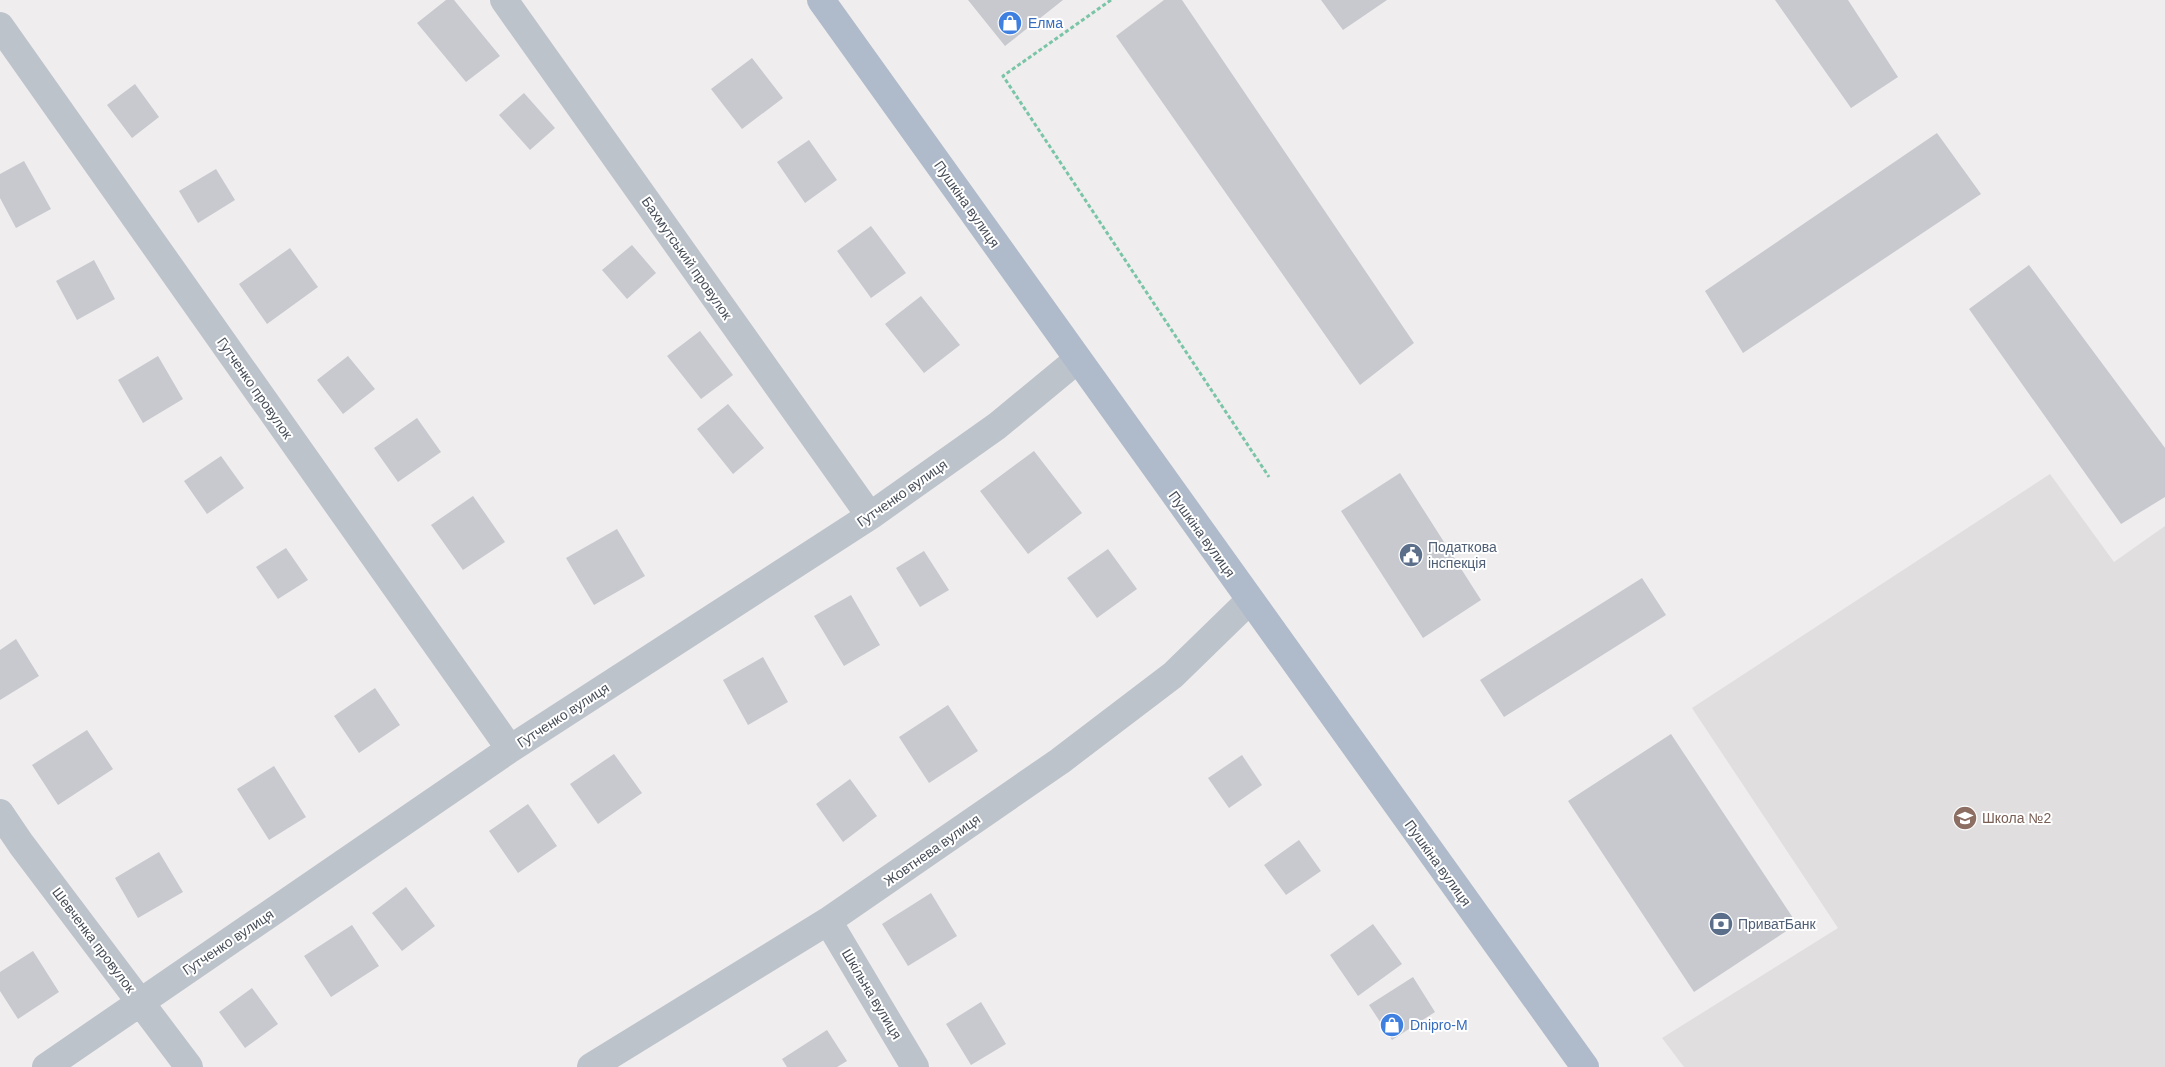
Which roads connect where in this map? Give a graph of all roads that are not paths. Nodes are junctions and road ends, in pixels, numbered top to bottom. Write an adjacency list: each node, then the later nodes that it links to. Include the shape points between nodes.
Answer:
1 (504, 0): 5 (street, Бахмутський провулок)
2 (821, 0): 4 (main road, Пушкіна вулиця)
3 (0, 26): 7 (street, Гутченко провулок)
4 (1077, 360): 5 (street, Гутченко вулиця, via 997,426); 6 (main road, Пушкіна вулиця)
5 (870, 516): 7 (street, Гутченко вулиця)
6 (1250, 600): 10 (street, Жовтнева вулиця, via 1173,674 1075,750); 16 (main road, Пушкіна вулиця)
7 (510, 749): 11 (street, Гутченко вулиця)
8 (0, 813): 9 (street, Шевченка провулок)
9 (10, 848): 11 (street, Шевченка провулок)
10 (828, 921): 14 (street, Жовтнева вулиця); 15 (street, Шкільна вулиця)
11 (141, 1002): 12 (street, Гутченко вулиця); 13 (street, Шевченка провулок)
12 (46, 1067)
13 (189, 1067)
14 (590, 1067)
15 (915, 1067)
16 (1584, 1067)

